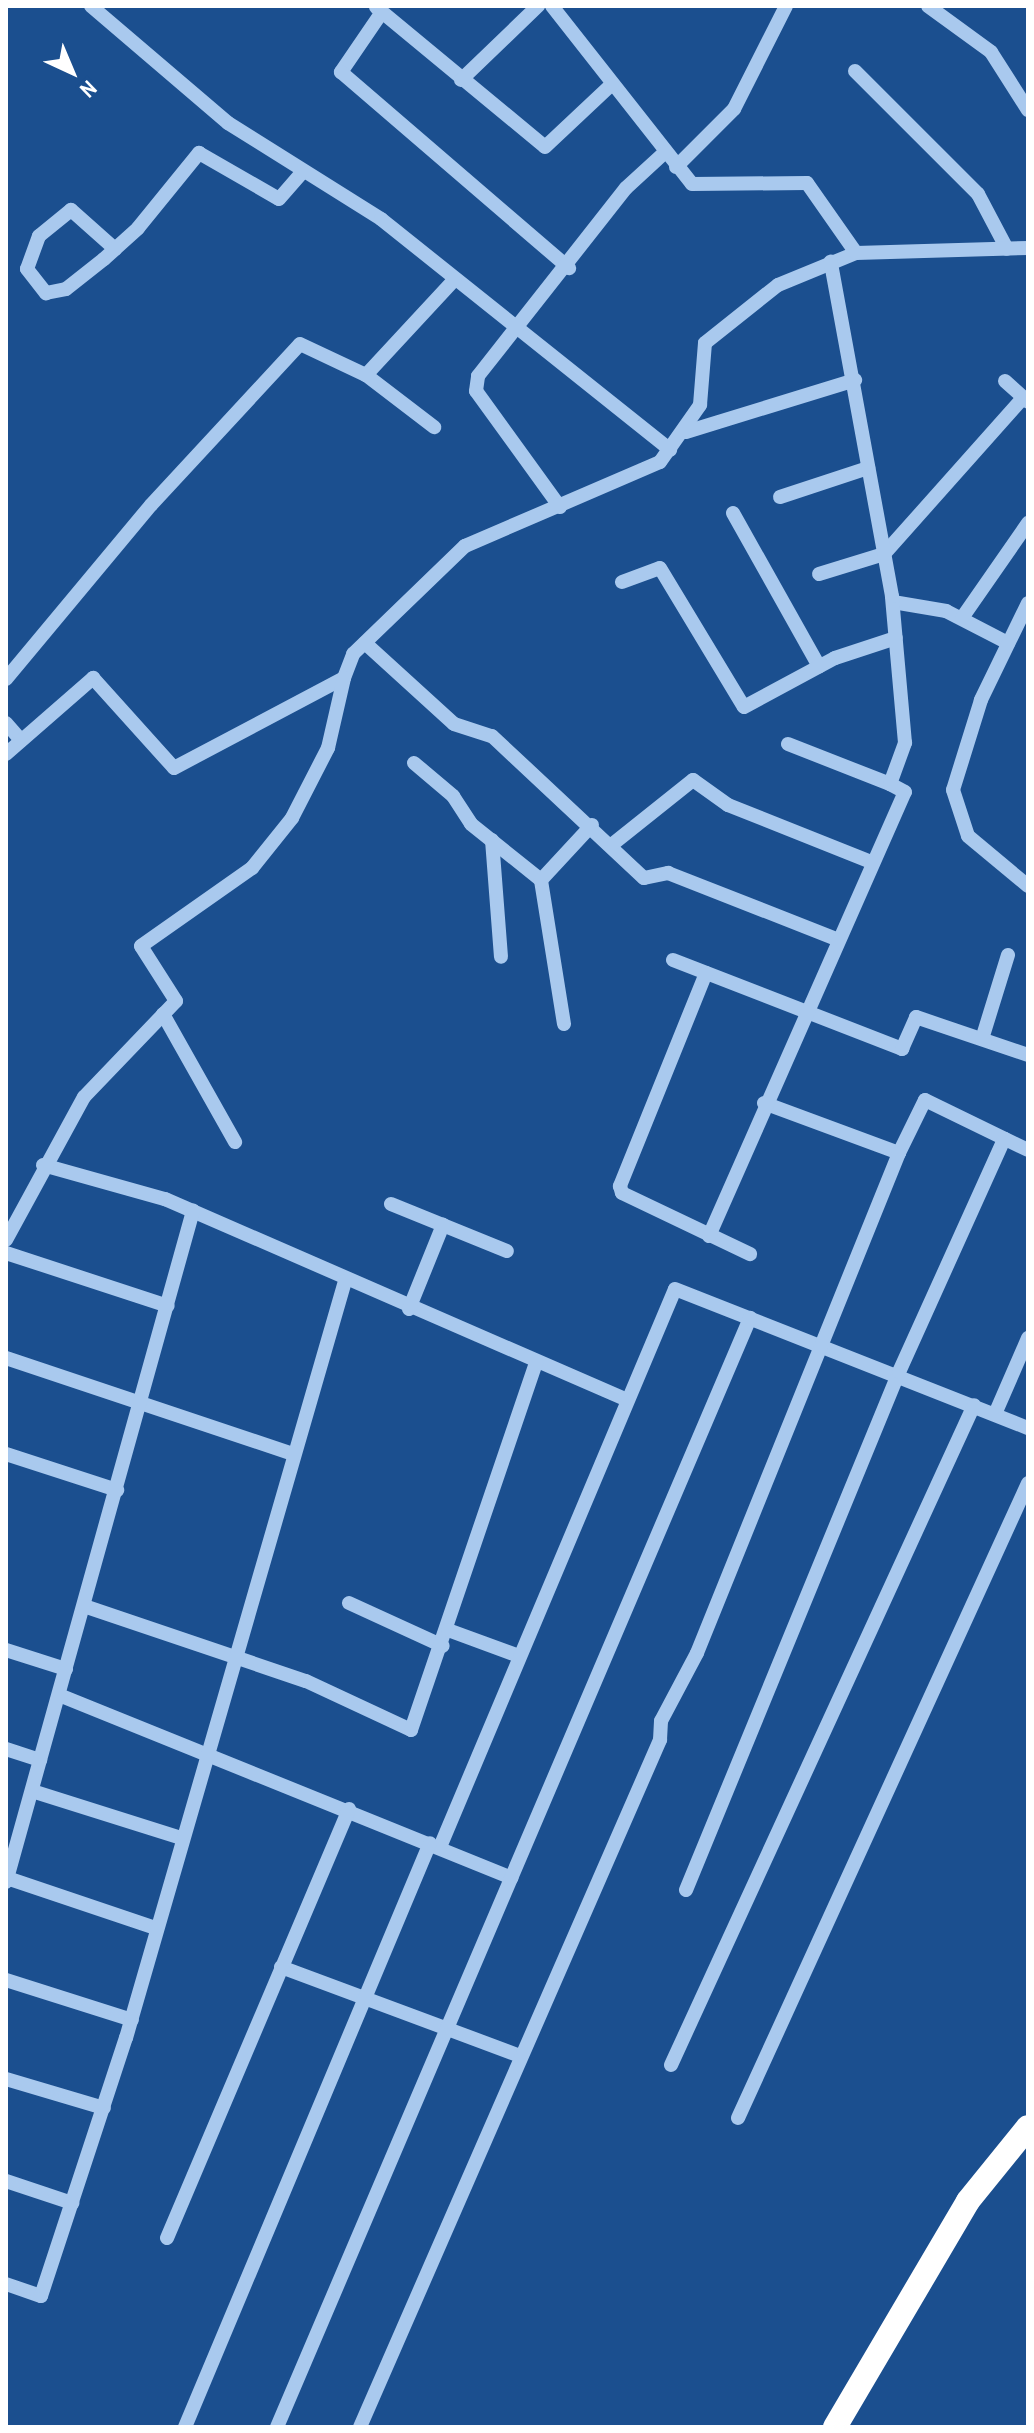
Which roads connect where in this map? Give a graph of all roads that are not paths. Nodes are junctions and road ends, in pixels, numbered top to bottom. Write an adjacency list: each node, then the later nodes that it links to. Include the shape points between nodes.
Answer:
1 (91, 6): 13 (street, via 228,123)
2 (538, 6): 8 (street)
3 (552, 6): 9 (street)
4 (786, 6): 12 (street, via 734,109)
5 (928, 6): 10 (street, via 991,52)
6 (379, 9): 8 (street); 19 (street, via 341,72)
7 (855, 71): 16 (street, via 978,194)
8 (461, 80): 9 (street, via 545,147)
9 (612, 84): 11 (street)
10 (1028, 110)
11 (664, 153): 12 (street); 19 (street, via 626,188)
12 (676, 167): 17 (street, via 703,188 807,183)
13 (303, 171): 15 (street, via 279,199 199,153); 20 (street, via 381,219)
14 (1028, 248): 16 (street)
15 (115, 249): 15 (street, via 56,294 38,288 27,269 39,236 71,210)
16 (1007, 249): 17 (street)
17 (856, 253): 18 (street)
18 (831, 262): 23 (street); 27 (street, via 778,285 713,333 700,405)
19 (569, 268): 21 (street)
20 (455, 279): 21 (street); 22 (street)
21 (516, 330): 28 (street); 31 (street, via 488,358 476,391)
22 (366, 375): 26 (street); 45 (street, via 300,344 151,505)
23 (855, 380): 27 (street); 29 (street)
24 (1005, 381): 25 (street)
25 (1026, 400): 34 (street)
26 (434, 427)
27 (686, 432): 28 (street)
28 (670, 450): 31 (street, via 650,467)
29 (868, 468): 30 (street); 34 (street)
30 (780, 497)
31 (560, 507): 41 (street, via 505,523 465,546)
32 (733, 513): 43 (street)
33 (1028, 523): 39 (street)
34 (884, 554): 35 (street); 37 (street)
35 (819, 574)
36 (622, 582): 43 (street, via 660,568 744,707)
37 (893, 602): 39 (street); 40 (street)
38 (1028, 603): 42 (street)
39 (962, 618): 42 (street)
40 (896, 638): 43 (street); 51 (street, via 905,743)
41 (365, 643): 44 (street); 52 (street, via 454,724 481,728)
42 (1008, 643): 57 (street, via 956,762 953,790 968,836)
43 (819, 666)
44 (344, 678): 47 (street, via 174,768 93,678); 64 (street, via 328,748 292,818 252,868 141,946 176,1001)
45 (6, 679)
46 (6, 723): 47 (street)
47 (21, 740): 49 (street)
48 (788, 744): 51 (street)
49 (6, 754)
50 (414, 763): 53 (street)
51 (890, 784): 55 (street, via 905,792)
52 (592, 825): 54 (street); 56 (street)
53 (492, 840): 56 (street); 60 (street)
54 (614, 843): 55 (street, via 693,780 728,805); 58 (street, via 644,878 668,873)
55 (869, 861): 58 (street)
56 (541, 880): 65 (street)
57 (1028, 886)
58 (836, 939): 63 (street)
59 (1008, 955): 66 (street)
60 (501, 957)
61 (673, 960): 62 (street)
62 (706, 973): 63 (street); 77 (street, via 620,1186)
63 (804, 1013): 66 (street, via 902,1049 916,1017); 68 (street)
64 (163, 1014): 70 (street); 73 (street, via 84,1097)
65 (564, 1024)
66 (982, 1039): 67 (street)
67 (1028, 1055)
68 (764, 1103): 72 (street); 77 (street)
69 (1004, 1139): 71 (street); 72 (street, via 925,1100); 90 (street)
70 (235, 1142)
71 (1028, 1150)
72 (899, 1153): 87 (street)
73 (43, 1165): 75 (street); 78 (street)
74 (391, 1204): 76 (street)
75 (193, 1211): 82 (street); 83 (street)
76 (443, 1225): 79 (street); 84 (street)
77 (709, 1236): 81 (street)
78 (6, 1240)
79 (507, 1251)
80 (6, 1253): 83 (street)
81 (750, 1254)
82 (345, 1281): 84 (street); 97 (street)
83 (168, 1306): 92 (street)
84 (409, 1309): 89 (street)
85 (750, 1318): 87 (street); 91 (street, via 675,1289); 117 (street)
86 (1028, 1338): 94 (street)
87 (819, 1344): 90 (street); 126 (street, via 697,1653)
88 (6, 1358): 92 (street)
89 (536, 1362): 91 (street); 102 (street)
90 (899, 1372): 93 (street); 119 (street)
91 (625, 1399): 105 (street)
92 (142, 1404): 97 (street); 99 (street)
93 (974, 1405): 94 (street); 127 (street)
94 (995, 1414): 95 (street)
95 (1028, 1428)
96 (6, 1454): 99 (street)
97 (293, 1454): 106 (street)
98 (1028, 1483): 130 (street)
99 (117, 1490): 101 (street)
100 (349, 1603): 103 (street)
101 (84, 1606): 106 (street); 107 (street)
102 (448, 1630): 103 (street); 105 (street)
103 (443, 1646): 106 (street, via 408,1731 306,1681)
104 (6, 1650): 107 (street)
105 (519, 1656): 115 (street)
106 (235, 1658): 109 (street)
107 (66, 1669): 108 (street)
108 (59, 1695): 109 (street); 111 (street)
109 (205, 1748): 113 (street); 114 (street)
110 (6, 1749): 111 (street)
111 (40, 1760): 112 (street)
112 (32, 1791): 114 (street); 116 (street)
113 (349, 1809): 115 (street); 121 (street)
114 (181, 1838): 120 (street)
115 (435, 1845): 117 (street); 123 (street)
116 (11, 1847): 118 (street)
117 (511, 1878): 125 (street)
118 (7, 1880): 120 (street)
119 (686, 1890)
120 (156, 1928): 124 (street)
121 (281, 1967): 123 (street); 134 (street)
122 (6, 1980): 124 (street)
123 (364, 1999): 125 (street); 136 (street)
124 (132, 2020): 129 (street)
125 (449, 2030): 126 (street); 137 (street)
126 (518, 2055): 138 (street)
127 (671, 2065)
128 (6, 2079): 129 (street)
129 (104, 2108): 133 (street)
130 (738, 2118)
131 (1028, 2127): 139 (highway, via 968,2201)
132 (6, 2181): 133 (street)
133 (72, 2203): 135 (street, via 41,2296)
134 (167, 2238)
135 (6, 2284)
136 (185, 2427)
137 (277, 2427)
138 (360, 2427)
139 (835, 2427)

